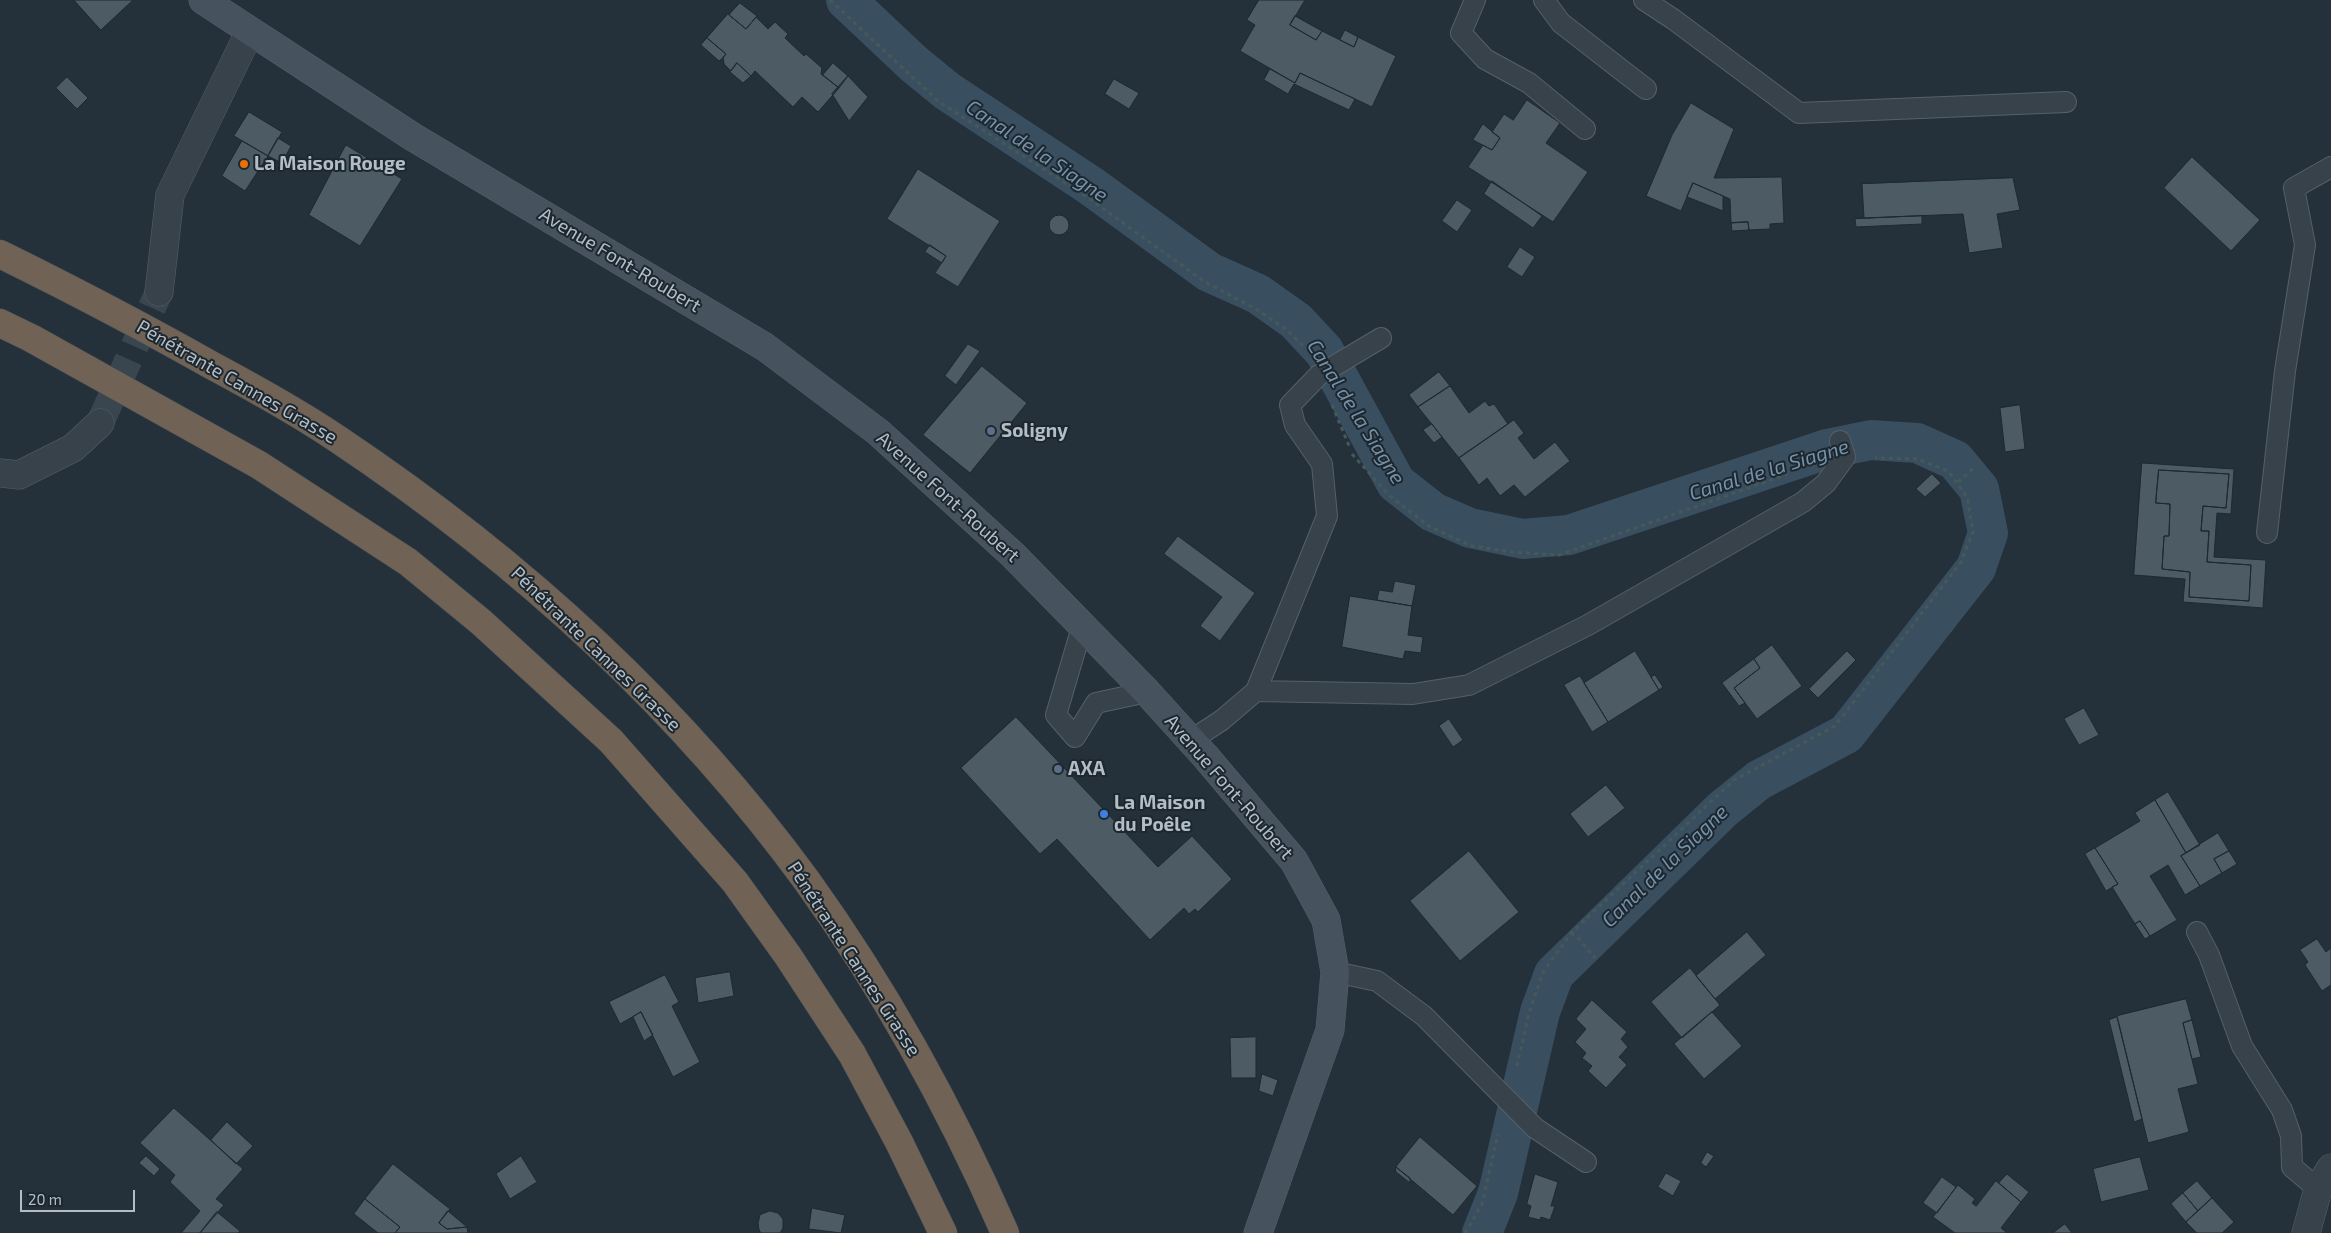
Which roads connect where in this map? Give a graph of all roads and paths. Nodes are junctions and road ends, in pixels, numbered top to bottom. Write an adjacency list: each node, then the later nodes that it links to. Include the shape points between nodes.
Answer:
1 (203, 0): 6 (main road, Avenue Font-Roubert)
2 (830, 0): 15 (path, via 938,101 1087,197 1205,282 1287,330 1313,356)
3 (1475, 0): 9 (lane, via 1461,33 1485,58 1529,83)
4 (1544, 0): 7 (lane, via 1562,23)
5 (1644, 0): 8 (lane, via 1799,113)
6 (250, 32): 12 (street, via 170,195); 22 (main road, Avenue Font-Roubert, via 413,136 765,347 878,432 983,526)
7 (1646, 89)
8 (2066, 102)
9 (1585, 129)
10 (2331, 167): 21 (lane, via 2294,188 2305,245 2285,371)
11 (0, 254): 34 (highway, Pénétrante Cannes Grasse, via 188,352 334,436 488,548 545,596 633,679 734,791 806,880 837,925 936,1088)
12 (159, 292)
13 (0, 323): 33 (highway, via 259,464 408,562 481,622 611,741 735,882 788,956 852,1054)
14 (1382, 338): 15 (lane)
15 (1322, 374): 17 (path, via 1354,458 1390,496 1430,526 1472,546 1559,554); 23 (lane, via 1290,405 1295,425 1322,464 1327,516)
16 (100, 423): 19 (street, via 73,448 19,475)
17 (1840, 455): 20 (path, via 1918,459 1948,471); 23 (lane, via 1826,484 1803,502 1588,625 1469,685 1413,694)
18 (1974, 469): 20 (path)
19 (0, 473)
20 (1960, 481): 27 (path, via 1967,497 1973,532 1961,562 1835,726 1734,780)
21 (2267, 533)
22 (1082, 627): 24 (main road, Avenue Font-Roubert); 24 (lane, via 1056,715 1075,737 1096,703)
23 (1256, 691): 25 (lane, via 1222,720)
24 (1147, 692): 25 (main road, Avenue Font-Roubert)
25 (1190, 741): 29 (main road, Avenue Font-Roubert, via 1294,861 1326,920)
26 (2197, 932): 32 (lane, via 2209,954 2242,1046 2282,1110 2291,1136 2292,1167)
27 (1570, 933): 28 (path); 30 (path, via 1543,972 1529,1013)
28 (1595, 958)
29 (1335, 972): 30 (lane, via 1377,982 1424,1016); 35 (main road, Avenue Font-Roubert, via 1330,1030)
30 (1509, 1103): 31 (lane, via 1535,1128); 36 (path, via 1482,1204)
31 (1586, 1162)
32 (2324, 1179): 37 (street)
33 (942, 1233)
34 (1005, 1233)
35 (1258, 1233)
36 (1465, 1233)
37 (2306, 1233)

